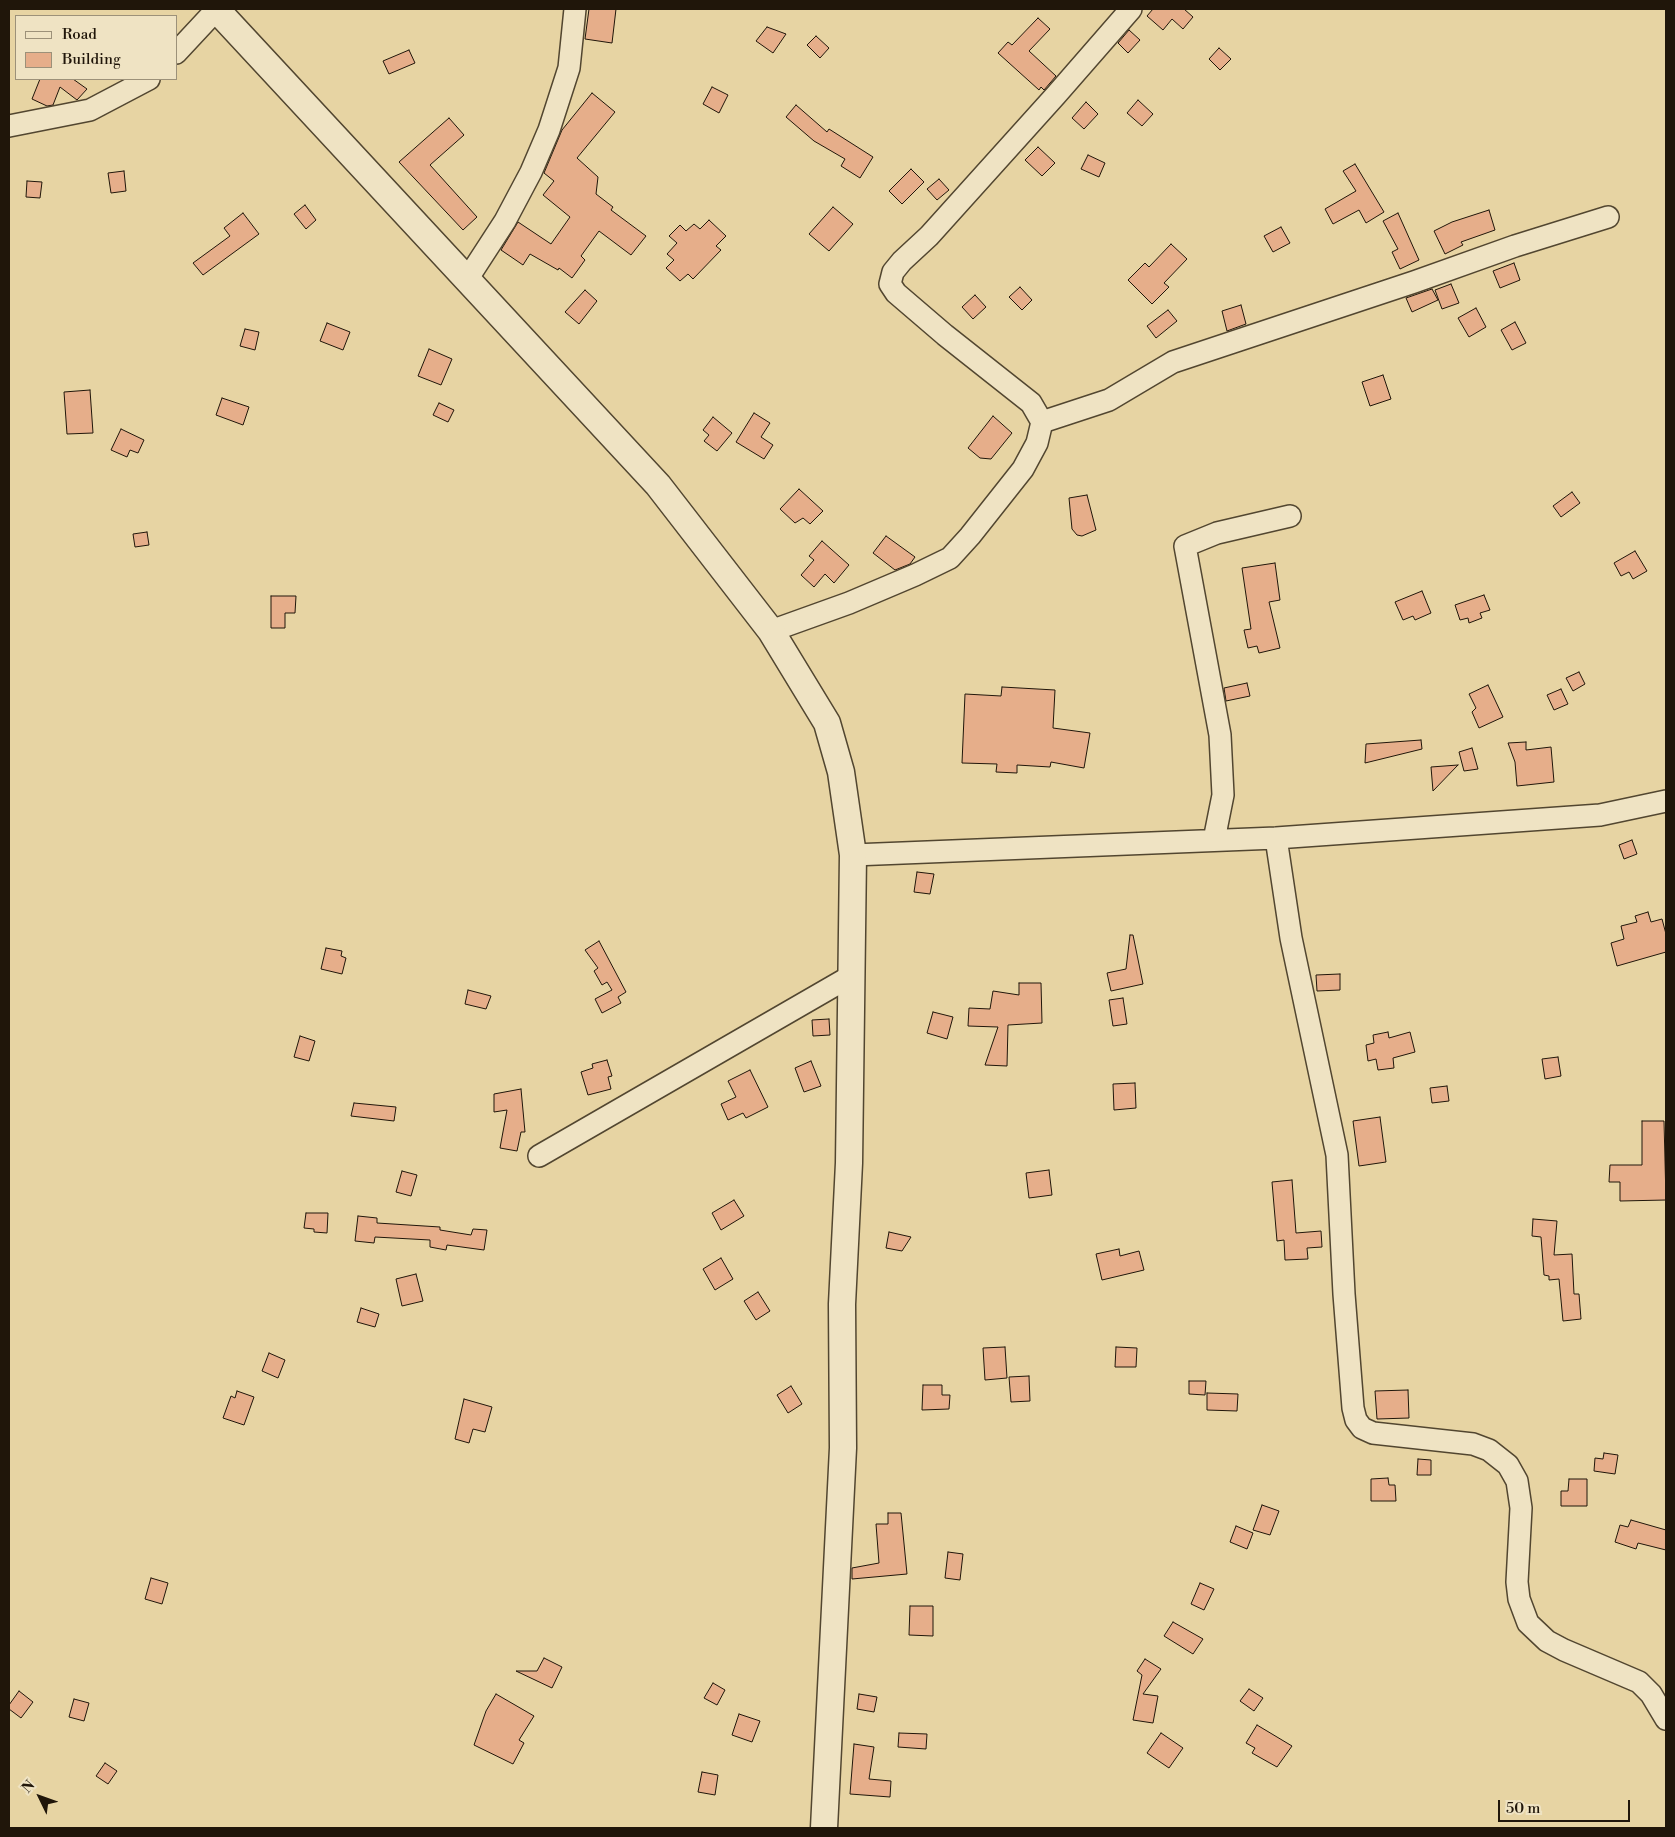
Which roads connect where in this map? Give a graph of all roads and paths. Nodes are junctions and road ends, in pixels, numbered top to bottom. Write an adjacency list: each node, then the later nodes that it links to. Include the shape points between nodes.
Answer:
1 (216, 9): 4 (street); 8 (street)
2 (575, 9): 8 (street, via 569,68 549,130 505,220)
3 (1131, 9): 9 (street, via 928,236 902,260 893,272 890,284 938,329 1031,403)
4 (178, 51)
5 (146, 80): 6 (street, via 90,110)
6 (9, 126)
7 (1608, 217): 9 (street, via 1172,362 1108,400)
8 (468, 278): 11 (street, via 658,485)
9 (1042, 422): 11 (street, via 1037,442 1022,469 950,558 866,596)
10 (1290, 516): 14 (street, via 1217,533 1185,546 1220,735 1223,795)
11 (771, 631): 15 (street, via 826,723 841,772)
12 (1666, 801): 13 (street, via 1600,816)
13 (1276, 838): 14 (street); 18 (street, via 1291,938 1337,1155 1344,1294 1356,1420 1362,1428 1373,1433 1473,1444 1488,1450 1508,1465 1517,1481 1520,1501 1517,1582 1528,1623 1547,1641 1638,1682 1651,1694)
14 (1214, 840): 15 (street)
15 (853, 855): 16 (street)
16 (851, 976): 17 (street); 19 (street, via 842,1304 843,1448)
17 (539, 1156)
18 (1666, 1718)
19 (824, 1828)

